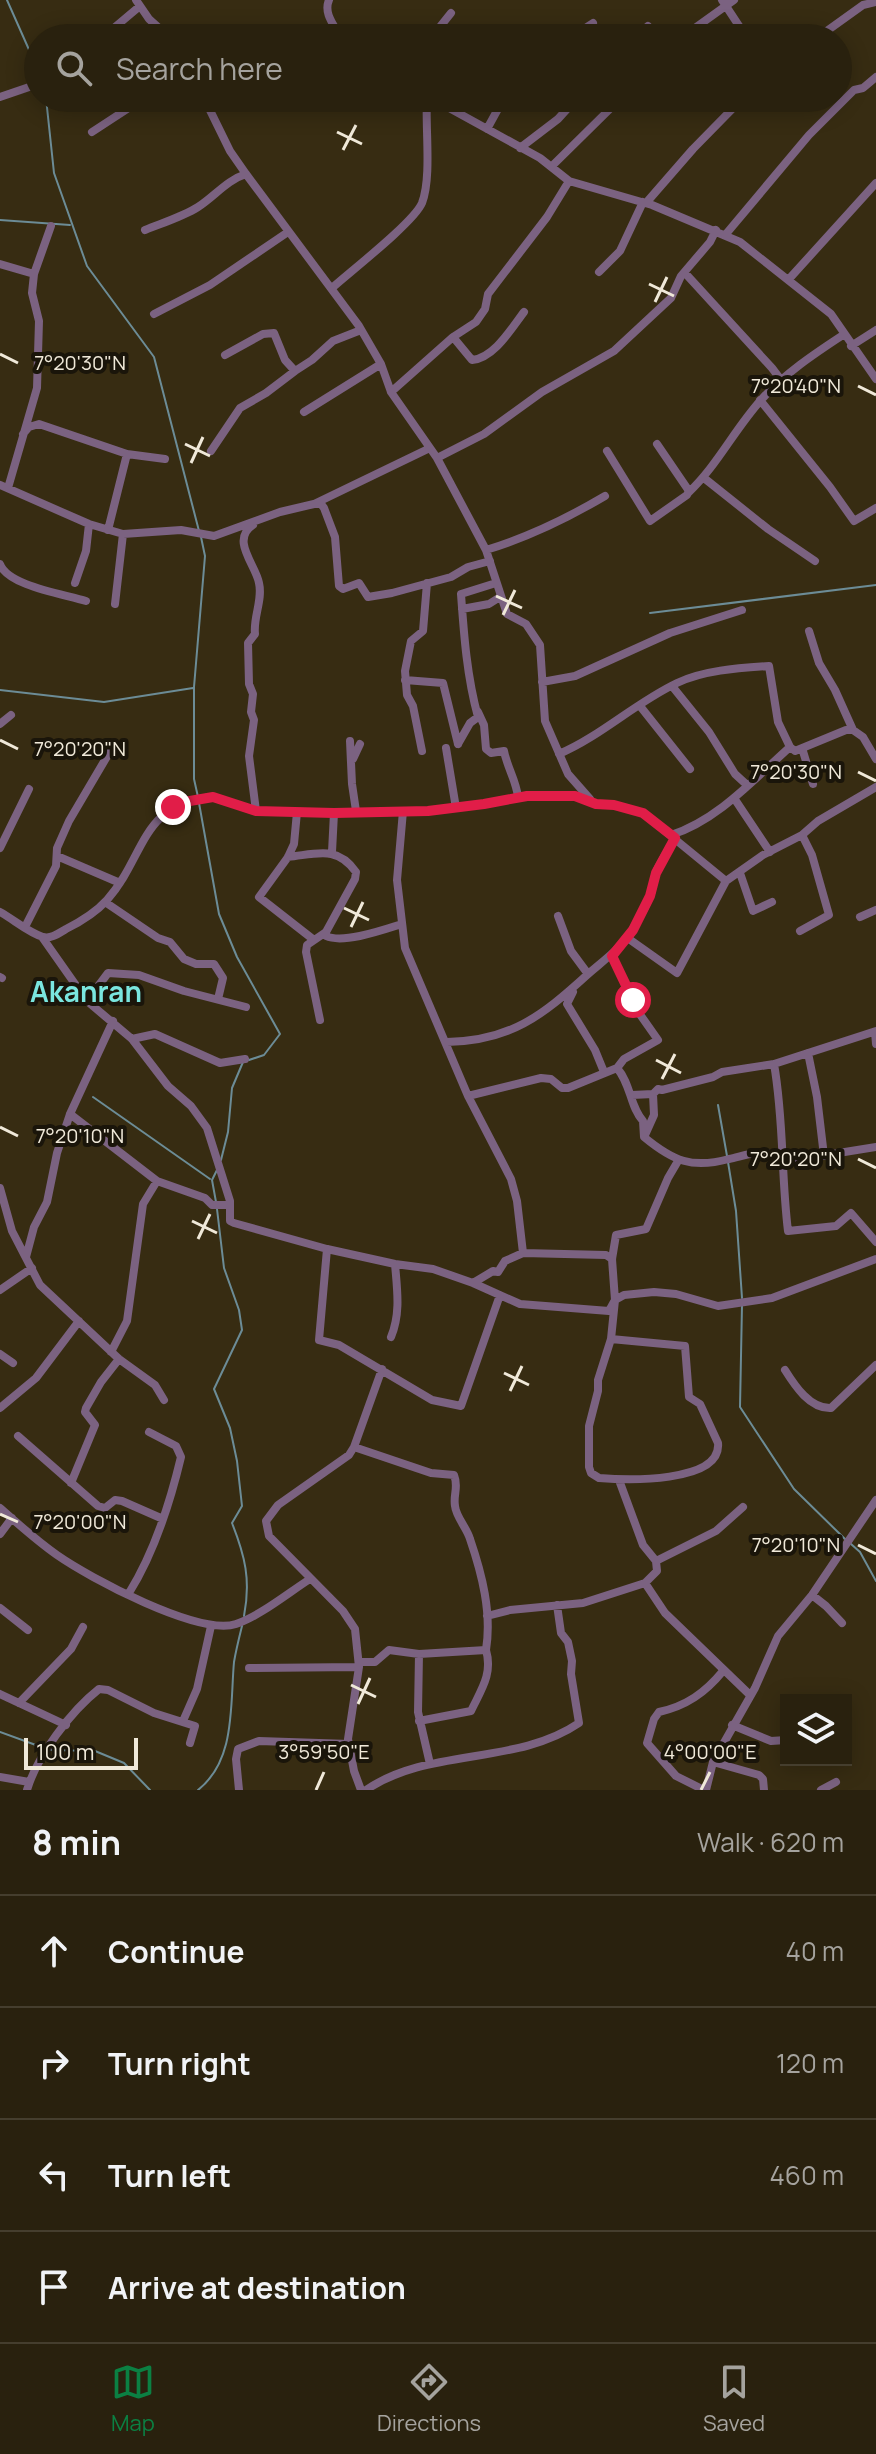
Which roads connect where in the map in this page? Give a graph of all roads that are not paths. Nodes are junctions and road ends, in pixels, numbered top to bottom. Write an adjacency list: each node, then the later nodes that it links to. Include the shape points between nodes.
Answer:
1 (329, 0): 9 (street, via 326,7)
2 (734, 0): 5 (street)
3 (876, 2): 13 (street)
4 (138, 3): 7 (street); 8 (street)
5 (724, 3): 11 (street); 12 (street)
6 (451, 13): 10 (street)
7 (116, 24)
8 (155, 24)
9 (334, 24)
10 (442, 24)
11 (698, 24)
12 (738, 24)
13 (837, 24)
14 (876, 77): 16 (street)
15 (24, 89): 17 (street)
16 (852, 92)
17 (0, 97)
18 (123, 112): 28 (street)
19 (211, 112): 31 (street)
20 (428, 112): 45 (street, via 422,203)
21 (455, 112): 27 (street)
22 (496, 112): 27 (street)
23 (564, 112): 29 (street)
24 (607, 112): 30 (street)
25 (729, 112): 34 (street)
26 (832, 112): 39 (street)
27 (487, 129): 29 (street)
28 (92, 132)
29 (520, 148): 30 (street)
30 (551, 167): 32 (street)
31 (246, 174): 36 (street, via 234,177 188,213); 38 (street)
32 (569, 181): 34 (street); 51 (street, via 488,294 476,322)
33 (876, 183): 44 (street)
34 (644, 202): 37 (street); 41 (street, via 620,251)
35 (51, 226): 43 (street)
36 (145, 230)
37 (716, 230): 39 (street); 42 (street)
38 (288, 232): 45 (street); 47 (street, via 210,285)
39 (726, 234): 44 (street)
40 (0, 264): 43 (street)
41 (599, 272)
42 (685, 273): 57 (street); 67 (street, via 671,298 614,351)
43 (34, 274): 61 (street, via 39,375)
44 (789, 279): 50 (street, via 831,314)
45 (332, 288): 48 (street)
46 (524, 312): 51 (street, via 503,340 479,359 472,360)
47 (154, 314)
48 (361, 330): 54 (street); 55 (street, via 333,341)
49 (876, 330): 52 (street)
50 (843, 335): 52 (street); 57 (street)
51 (453, 337): 58 (street)
52 (851, 346): 56 (street)
53 (225, 355): 55 (street, via 274,333)
54 (381, 364): 58 (street); 60 (street)
55 (295, 371): 64 (street, via 240,408)
56 (876, 379)
57 (781, 380): 59 (street)
58 (391, 392): 63 (street)
59 (760, 400): 69 (street); 74 (street, via 854,521)
60 (304, 412)
61 (23, 434): 66 (street, via 39,424 52,426); 70 (street)
62 (657, 444): 71 (street)
63 (430, 448): 67 (street); 73 (street)
64 (211, 451)
65 (607, 451): 71 (street, via 650,521)
66 (127, 454): 68 (street); 77 (street)
67 (437, 458): 79 (street)
68 (165, 459)
69 (704, 478): 71 (street); 81 (street)
70 (4, 487): 76 (street)
71 (688, 493)
72 (605, 496): 79 (street, via 571,517)
73 (314, 504): 75 (street); 84 (street, via 324,508 335,537 341,588 359,583 368,597)
74 (876, 508)
75 (261, 521): 78 (street, via 214,536 166,530); 119 (street, via 248,527 243,537 260,601 255,634 248,643 254,720 249,756)
76 (89, 524): 77 (street); 83 (street)
77 (108, 530): 78 (street)
78 (123, 534): 88 (street)
79 (486, 550): 80 (street)
80 (490, 561): 84 (street); 85 (street)
81 (815, 561)
82 (0, 564): 87 (street, via 16,580)
83 (75, 583)
84 (427, 583): 92 (street, via 423,631 409,647)
85 (496, 583): 86 (street); 89 (street, via 463,592)
86 (500, 597): 89 (street); 93 (street, via 507,614 526,624 540,645)
87 (86, 601)
88 (115, 604)
89 (462, 609): 96 (street, via 467,677)
90 (742, 610): 93 (street, via 670,633 575,676)
91 (809, 631): 99 (street)
92 (405, 680): 96 (street, via 443,683 458,744 478,717); 106 (street)
93 (542, 682): 107 (street, via 545,721)
94 (672, 686): 95 (street); 102 (street, via 694,677 769,666 778,722); 112 (street)
95 (640, 706): 107 (street); 110 (street)
96 (476, 708): 115 (street, via 486,749 504,751)
97 (11, 715): 98 (street)
98 (0, 724)
99 (853, 730): 105 (street); 109 (street)
100 (350, 741): 108 (street)
101 (360, 744): 108 (street)
102 (790, 747): 105 (street); 112 (street)
103 (112, 748): 130 (street, via 69,821)
104 (446, 748): 118 (street)
105 (802, 748): 111 (street)
106 (422, 751)
107 (559, 754): 117 (street)
108 (352, 759): 120 (street)
109 (876, 759)
110 (690, 769)
111 (813, 784)
112 (747, 785): 116 (street)
113 (876, 787): 125 (street)
114 (29, 789): 124 (street)
115 (518, 797): 117 (street); 118 (street)
116 (734, 798): 126 (street); 129 (street)
117 (590, 799): 126 (street, via 643,813)
118 (456, 808): 121 (street)
119 (256, 811): 122 (street); 134 (street, via 213,797 173,807 143,839)
120 (356, 811): 121 (street); 123 (street)
121 (403, 811): 141 (street, via 397,880)
122 (297, 812): 123 (street); 131 (street)
123 (334, 813): 128 (street)
124 (4, 831): 127 (street)
125 (802, 835): 129 (street); 143 (street, via 829,915)
126 (673, 836): 133 (street); 148 (street, via 633,930)
127 (0, 848)
128 (332, 852): 131 (street); 144 (street, via 356,872)
129 (770, 852): 132 (street)
130 (57, 856): 134 (street); 142 (street)
131 (288, 857): 147 (street, via 259,897)
132 (740, 873): 133 (street); 136 (street, via 753,911)
133 (726, 881): 146 (street, via 677,973)
134 (120, 883): 135 (street)
135 (105, 902): 145 (street, via 72,926); 151 (street, via 170,942 184,959 214,964 223,978)
136 (772, 902)
137 (876, 910): 140 (street)
138 (0, 912): 142 (street)
139 (558, 916): 149 (street, via 571,951)
140 (860, 917)
141 (402, 924): 144 (street, via 344,938 330,939); 158 (street, via 405,948)
142 (25, 927): 145 (street)
143 (800, 931)
144 (326, 932): 147 (street)
145 (42, 937): 152 (street)
146 (629, 939)
147 (314, 940): 154 (street, via 306,952)
148 (612, 956): 149 (street); 163 (street, via 658,1040)
149 (588, 974): 150 (street)
150 (575, 988): 158 (street, via 528,1024); 164 (street, via 567,1004)
151 (218, 999): 152 (street, via 139,975 108,973); 153 (street)
152 (87, 1001): 155 (street)
153 (246, 1007)
154 (320, 1020)
155 (113, 1021): 157 (street); 168 (street)
156 (875, 1032): 159 (street); 160 (street)
157 (132, 1039): 161 (street, via 155,1034 220,1063); 176 (street, via 207,1128)
158 (447, 1042): 167 (street)
159 (876, 1044)
160 (808, 1053): 162 (street); 171 (street)
161 (245, 1059)
162 (774, 1064): 165 (street, via 722,1072); 172 (street, via 781,1102)
163 (617, 1068): 164 (street); 166 (street)
164 (604, 1072): 167 (street, via 568,1088 541,1078)
165 (653, 1094): 166 (street); 169 (street, via 654,1115)
166 (632, 1095): 169 (street)
167 (468, 1096): 180 (street, via 511,1179)
168 (70, 1114): 174 (street); 181 (street)
169 (644, 1137): 173 (street)
170 (876, 1147): 171 (street)
171 (824, 1156): 172 (street)
172 (781, 1158): 173 (street, via 759,1153 692,1164); 178 (street, via 788,1231 836,1226 851,1213)
173 (678, 1161): 182 (street, via 646,1229 616,1235)
174 (157, 1181): 176 (street, via 212,1205); 193 (street, via 143,1204 127,1321)
175 (0, 1188): 177 (street)
176 (230, 1205): 179 (street, via 234,1223)
177 (2, 1208): 181 (street)
178 (876, 1242)
179 (327, 1249): 184 (street); 198 (street, via 319,1340)
180 (523, 1253): 182 (street); 186 (street)
181 (26, 1257): 185 (street)
182 (612, 1259): 189 (street)
183 (876, 1259): 189 (street, via 772,1298 734,1305 654,1292)
184 (395, 1264): 186 (street, via 433,1269); 191 (street, via 399,1302)
185 (32, 1268): 187 (street); 190 (street, via 40,1285)
186 (473, 1283): 188 (street)
187 (0, 1290)
188 (500, 1295): 189 (street, via 520,1304 609,1311); 198 (street, via 461,1406 432,1400)
189 (615, 1300): 192 (street)
190 (79, 1321): 193 (street); 201 (street, via 36,1378)
191 (391, 1337)
192 (611, 1339): 205 (street, via 588,1440 591,1473); 205 (street, via 685,1346 689,1397 700,1404 719,1449 714,1457 668,1479)
193 (111, 1352): 195 (street)
194 (0, 1354): 196 (street)
195 (119, 1359): 200 (street, via 155,1385); 206 (street, via 86,1408 95,1425)
196 (13, 1363)
197 (876, 1365): 199 (street, via 831,1408 797,1391)
198 (382, 1369): 204 (street)
199 (785, 1370)
200 (164, 1400)
201 (0, 1408)
202 (149, 1432): 212 (street, via 181,1453)
203 (18, 1436): 206 (street)
204 (354, 1447): 215 (street, via 278,1505 266,1521 269,1536); 221 (street, via 431,1473 454,1475 454,1506 470,1537)
205 (622, 1481): 214 (street, via 643,1545)
206 (71, 1483): 212 (street, via 98,1506 122,1501)
207 (876, 1500): 210 (street)
208 (743, 1507): 214 (street, via 716,1531)
209 (0, 1508): 211 (street)
210 (873, 1512): 218 (street)
211 (12, 1518): 213 (street); 217 (street, via 56,1554)
212 (163, 1519): 217 (street)
213 (0, 1534)
214 (656, 1561): 216 (street, via 657,1571)
215 (310, 1579): 223 (street, via 237,1624); 228 (street, via 355,1629)
216 (645, 1583): 219 (street, via 583,1603); 230 (street, via 665,1613)
217 (129, 1593): 223 (street, via 168,1614)
218 (812, 1595): 222 (street); 232 (street, via 778,1636)
219 (557, 1605): 221 (street); 242 (street, via 572,1661 579,1723 508,1750)
220 (0, 1608): 225 (street)
221 (487, 1616): 226 (street)
222 (842, 1623)
223 (211, 1626): 234 (street, via 197,1689)
224 (83, 1627): 233 (street, via 71,1649)
225 (28, 1630)
226 (486, 1650): 227 (street); 235 (street, via 488,1679 471,1711)
227 (419, 1654): 228 (street, via 389,1650 375,1662); 235 (street)
228 (359, 1665): 229 (street); 240 (street)
229 (249, 1668)
230 (723, 1671): 232 (street); 248 (street, via 702,1694 676,1710 659,1712 647,1743 676,1776)
231 (0, 1694): 233 (street)
232 (750, 1695): 237 (street)
233 (19, 1703): 236 (street)
234 (183, 1721): 236 (street, via 99,1689); 239 (street, via 195,1726)
235 (419, 1721): 242 (street)
236 (66, 1725): 245 (street, via 40,1758)
237 (732, 1725): 238 (street); 241 (street)
238 (780, 1740)
239 (190, 1743)
240 (349, 1744): 246 (street, via 247,1744 238,1749 236,1759); 247 (street)
241 (713, 1762): 248 (street); 249 (street, via 759,1775)
242 (430, 1764): 247 (street)
243 (0, 1777): 245 (street)
244 (836, 1782): 250 (street)
245 (28, 1786)
246 (239, 1790)
247 (364, 1790)
248 (705, 1790)
249 (764, 1790)
250 (821, 1790)

